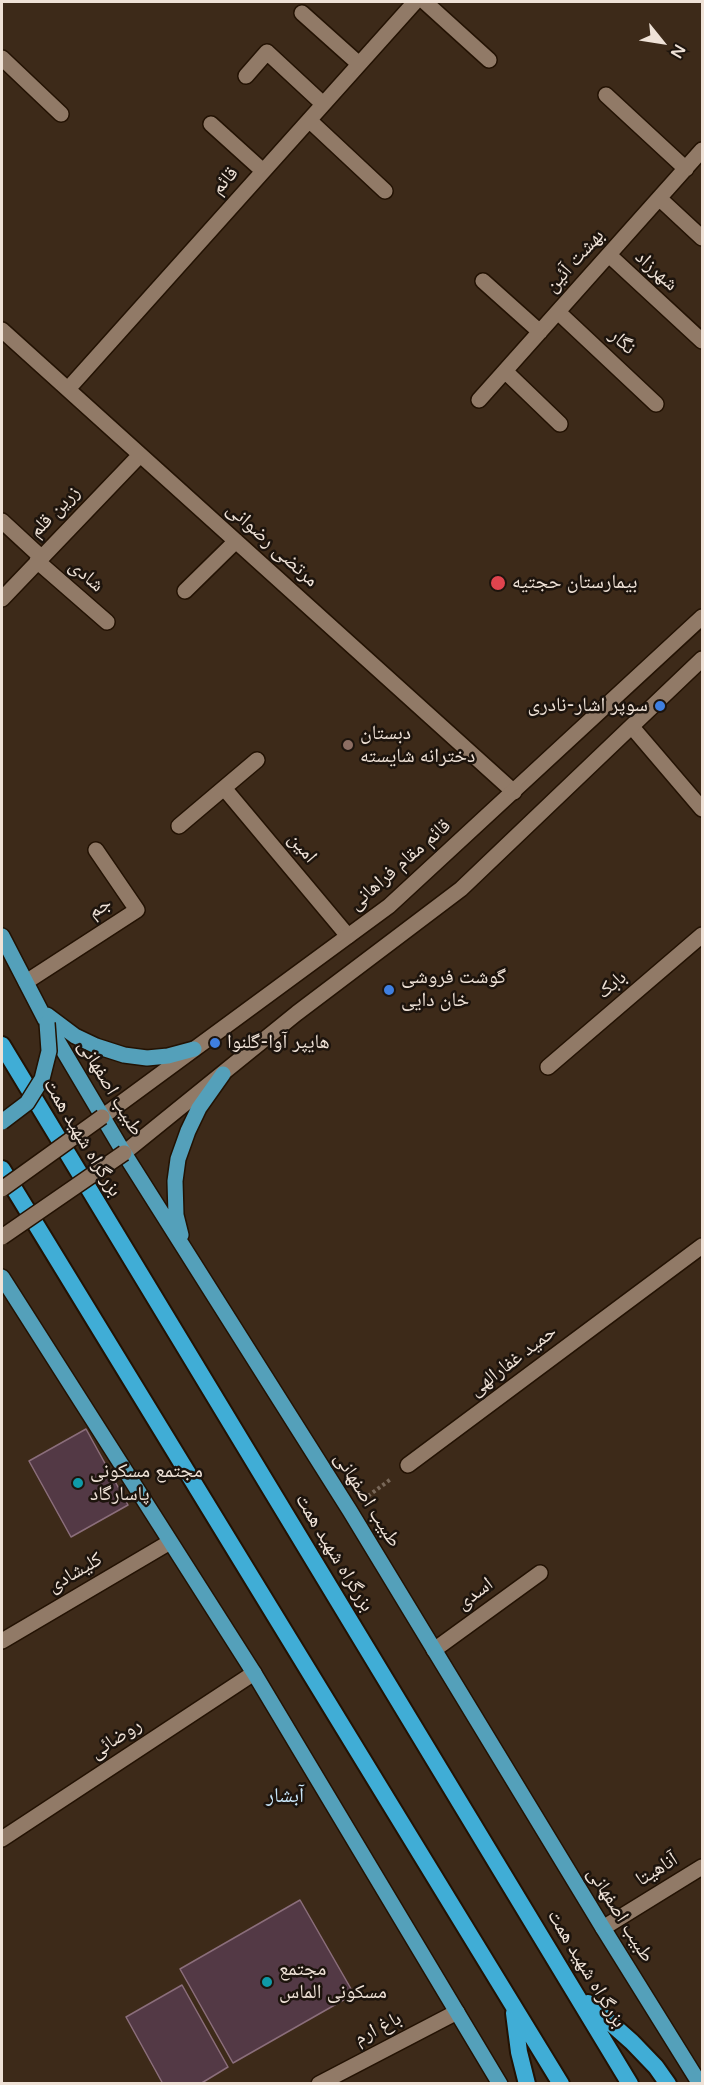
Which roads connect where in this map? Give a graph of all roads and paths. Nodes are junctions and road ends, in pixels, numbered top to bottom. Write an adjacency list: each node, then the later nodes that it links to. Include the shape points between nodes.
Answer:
1 (415, 2): 6 (street, قائم)
2 (425, 2): 5 (street)
3 (302, 13): 6 (street)
4 (2, 58): 10 (street)
5 (489, 60)
6 (359, 64): 9 (street, قائم)
7 (246, 76): 9 (street, via 267,52)
8 (606, 95): 14 (street)
9 (323, 104): 11 (street, قائم)
10 (61, 114)
11 (309, 120): 15 (street, قائم); 16 (street)
12 (211, 124): 15 (street)
13 (702, 150): 14 (street, بهشت آئین)
14 (686, 169): 17 (street, بهشت آئین)
15 (263, 171): 26 (street, قائم)
16 (385, 190)
17 (659, 198): 18 (street); 19 (street, بهشت آئین)
18 (702, 238)
19 (609, 255): 21 (street, بهشت آئین); 24 (street, شهرزاد)
20 (483, 280): 23 (street)
21 (558, 312): 23 (street, بهشت آئین); 28 (street, نگار)
22 (2, 330): 26 (street, مرتضی رضوانی)
23 (540, 332): 25 (street, بهشت آئین)
24 (702, 341)
25 (505, 371): 27 (street, بهشت آئین); 29 (street)
26 (68, 389): 30 (street, مرتضی رضوانی)
27 (479, 400)
28 (656, 404)
29 (560, 424)
30 (140, 454): 32 (street, مرتضی رضوانی); 33 (street, زرین قلم)
31 (2, 520): 33 (street, شادی)
32 (236, 541): 34 (street); 42 (street, مرتضی رضوانی)
33 (39, 559): 35 (street, زرین قلم); 37 (street, شادی)
34 (185, 591)
35 (2, 596)
36 (702, 617): 42 (street, قائم مقام فراهانی)
37 (107, 622)
38 (702, 660): 39 (street)
39 (632, 727): 43 (street); 55 (street, via 460,889)
40 (257, 760): 41 (street)
41 (224, 788): 44 (street); 48 (street, امین)
42 (514, 792): 48 (street, قائم مقام فراهانی, via 389,906)
43 (702, 809)
44 (178, 826)
45 (96, 850): 49 (street, جم, via 137,910)
46 (702, 935): 54 (street, بابک)
47 (2, 936): 49 (main road, طبیب اصفهانی)
48 (348, 936): 53 (street, قائم مقام فراهانی)
49 (26, 982): 50 (main road, طبیب اصفهانی)
50 (39, 1008): 51 (main road, طبیب اصفهانی); 53 (main road, via 75,1036 124,1055 168,1056)
51 (47, 1023): 56 (main road, طبیب اصفهانی); 57 (main road, bridge, via 49,1052 42,1079 27,1103)
52 (2, 1045): 77 (highway, بزرگراه شهید همت)
53 (194, 1048): 56 (street, قائم مقام فراهانی)
54 (548, 1066)
55 (223, 1074): 58 (street); 63 (main road, via 199,1108 178,1159 176,1215)
56 (102, 1117): 58 (main road, طبیب اصفهانی); 60 (street, قائم مقام فراهانی, bridge)
57 (2, 1122)
58 (124, 1153): 61 (street, bridge); 63 (main road, طبیب اصفهانی)
59 (2, 1169): 78 (highway)
60 (2, 1189)
61 (2, 1237)
62 (702, 1246): 67 (street, حمید غفارالهی)
63 (185, 1250): 68 (main road, طبیب اصفهانی)
64 (2, 1277): 66 (main road)
65 (2, 1300): 66 (main road)
66 (23, 1311): 69 (main road)
67 (408, 1465): 68 (path)
68 (350, 1511): 72 (main road, طبیب اصفهانی)
69 (170, 1542): 71 (street, کلیشادی); 73 (main road)
70 (540, 1573): 72 (street, اسدی)
71 (2, 1641)
72 (434, 1650): 76 (main road, طبیب اصفهانی)
73 (254, 1673): 74 (street, روضائی); 79 (main road)
74 (2, 1839)
75 (702, 1867): 76 (street, آناهیتا)
76 (603, 1928): 86 (main road, طبیب اصفهانی)
77 (576, 1993): 84 (highway, بزرگراه شهید همت); 85 (highway, via 632,2042)
78 (513, 2007): 82 (highway); 83 (highway)
79 (457, 2012): 80 (street, باغ ارم); 81 (main road)
80 (319, 2084)
81 (500, 2084)
82 (527, 2084)
83 (561, 2084)
84 (630, 2084)
85 (668, 2084)
86 (700, 2084)

